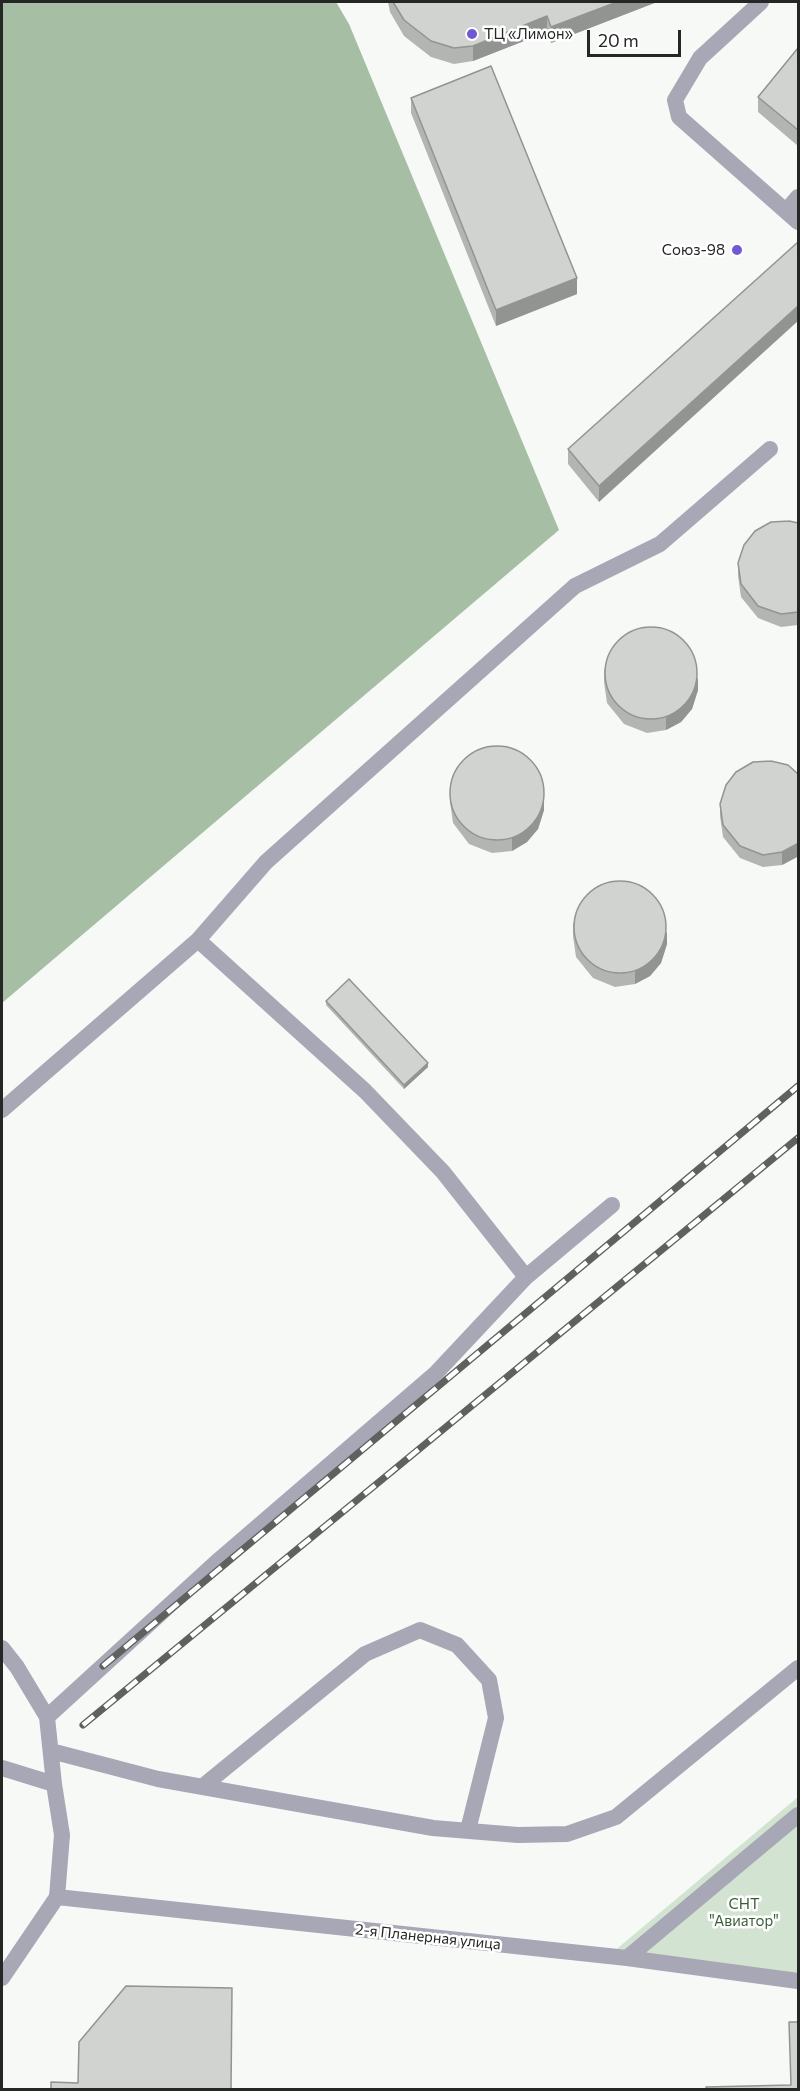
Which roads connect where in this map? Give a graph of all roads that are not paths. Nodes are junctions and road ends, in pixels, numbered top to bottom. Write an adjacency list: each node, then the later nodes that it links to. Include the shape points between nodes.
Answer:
1 (761, 2): 3 (street, via 700,58 675,100 679,117)
2 (798, 197): 3 (street)
3 (792, 217)
4 (770, 449): 5 (street, via 660,544 575,586 266,862)
5 (198, 939): 6 (street); 8 (street, via 381,1107 443,1172)
6 (2, 1110)
7 (612, 1205): 8 (street)
8 (526, 1277): 11 (street, via 436,1373 220,1559)
9 (2, 1648): 11 (street)
10 (798, 1668): 17 (street, via 616,1817 567,1834)
11 (47, 1717): 12 (street)
12 (51, 1751): 14 (street); 15 (street)
13 (2, 1768): 14 (street)
14 (54, 1784): 18 (street, via 62,1835)
15 (202, 1787): 17 (street, via 433,1828); 17 (street, via 365,1654 420,1630 457,1645 489,1680 496,1718)
16 (798, 1815): 19 (street)
17 (468, 1830)
18 (57, 1897): 19 (street, 2-я Планерная улица); 20 (street)
19 (627, 1958): 21 (street, 2-я Планерная улица)
20 (2, 1978)
21 (798, 1982)

